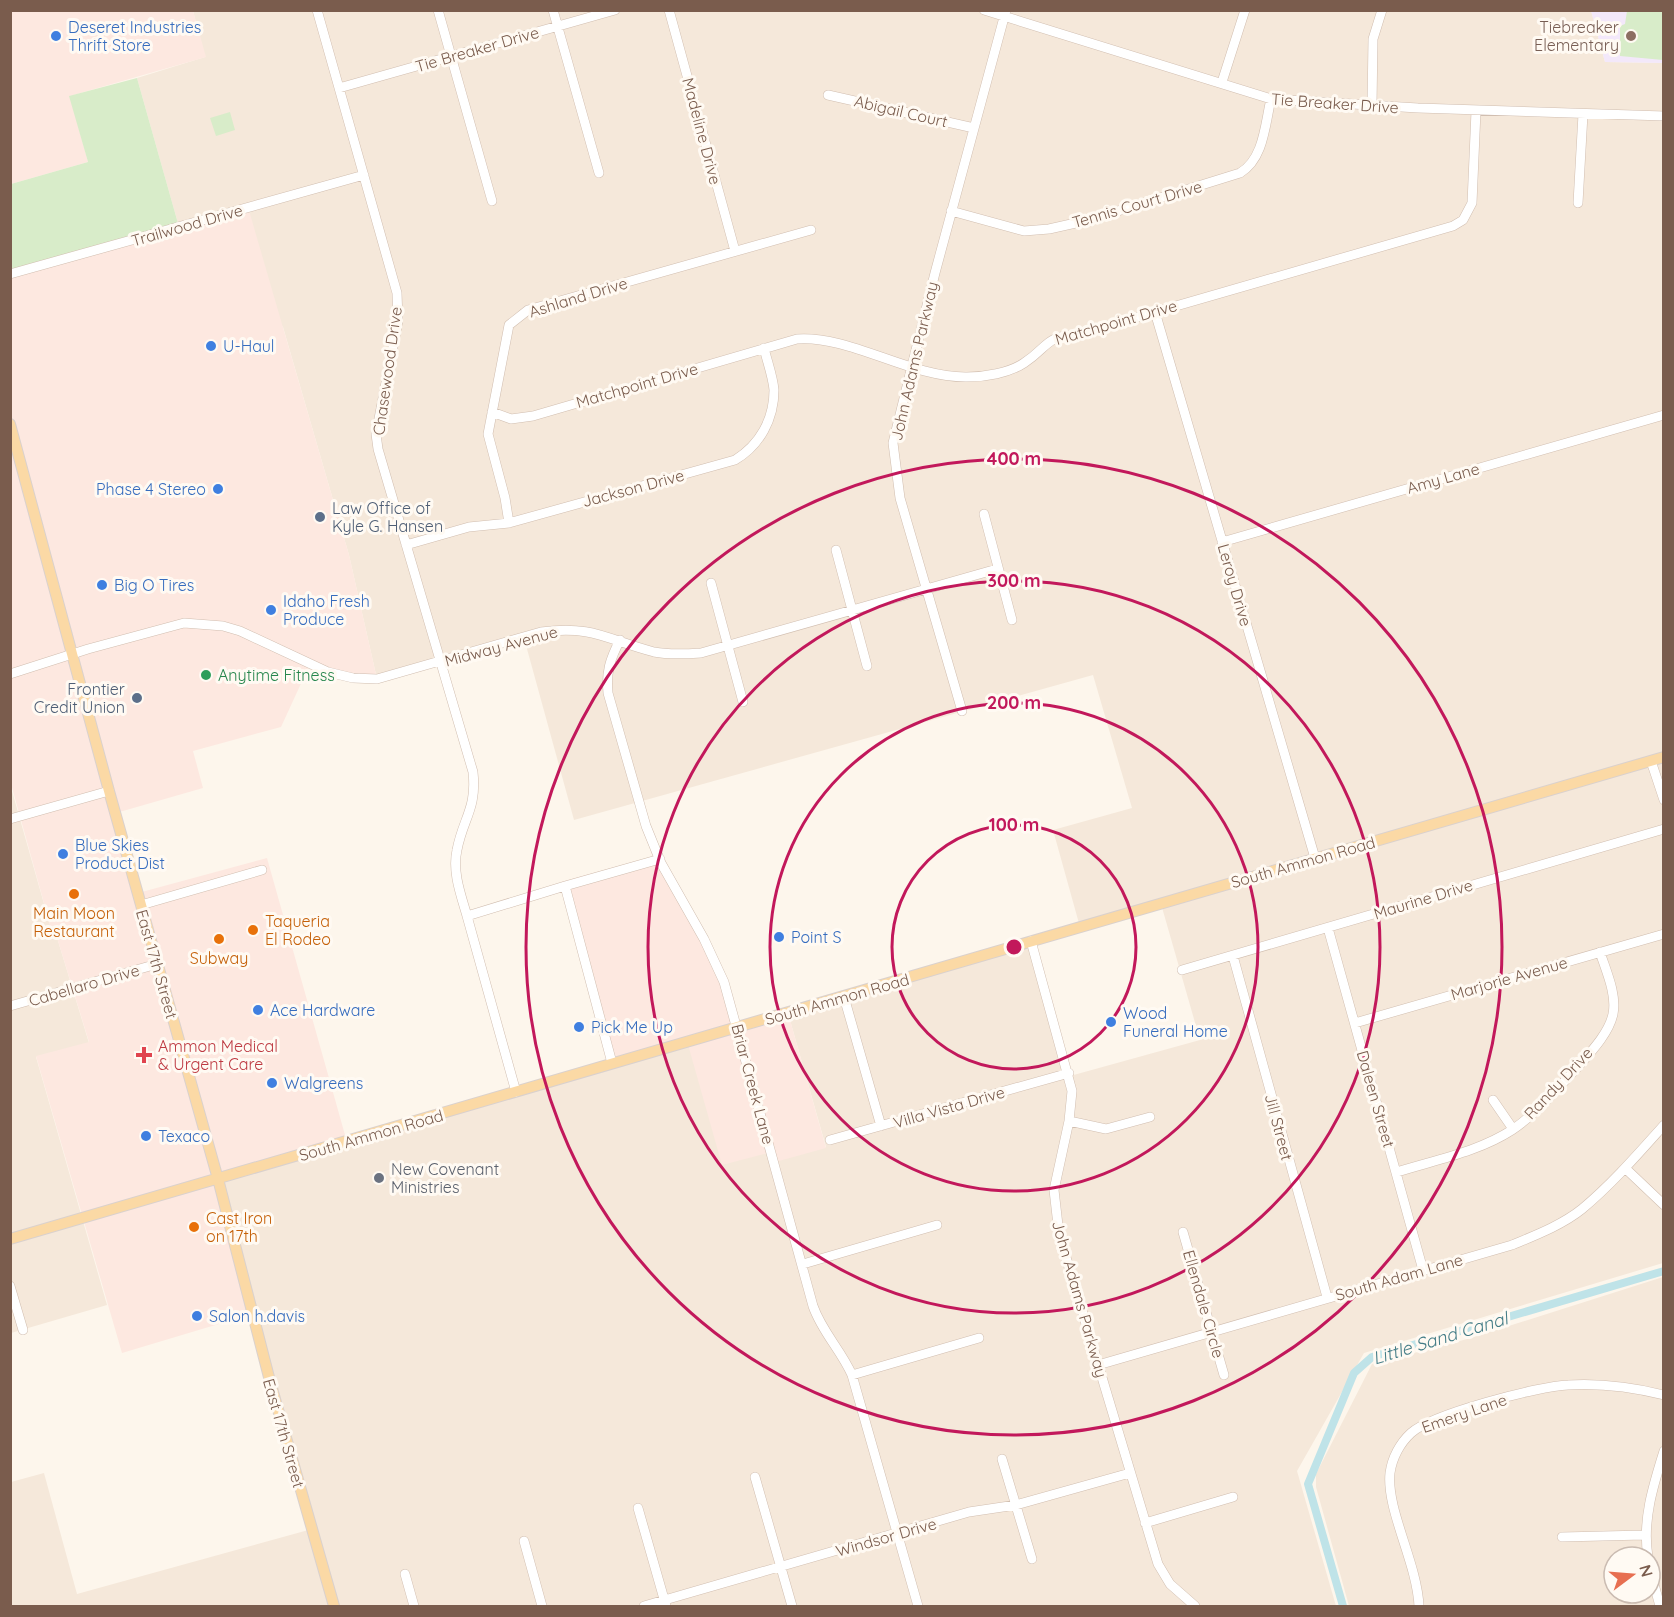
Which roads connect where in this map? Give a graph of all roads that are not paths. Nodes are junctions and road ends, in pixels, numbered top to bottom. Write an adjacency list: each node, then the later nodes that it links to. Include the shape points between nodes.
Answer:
1 (318, 10): 13 (street, Chasewood Drive)
2 (438, 10): 11 (street)
3 (553, 10): 10 (street)
4 (615, 10): 10 (street, Tie Breaker Drive)
5 (669, 10): 27 (street, Madeline Drive)
6 (984, 10): 9 (street, Tie Breaker Drive)
7 (1245, 10): 12 (street)
8 (1382, 10): 16 (street, via 1373,39)
9 (1005, 13): 12 (street, Tie Breaker Drive); 20 (street, John Adams Parkway)
10 (558, 27): 11 (street, Tie Breaker Drive); 21 (street)
11 (451, 56): 13 (street, Tie Breaker Drive); 23 (street)
12 (1222, 82): 15 (street, Tie Breaker Drive)
13 (339, 88): 22 (street, Chasewood Drive)
14 (828, 94): 20 (street, Abigail Court)
15 (1271, 99): 16 (street, Tie Breaker Drive); 25 (street, Tennis Court Drive, via 1258,153 1249,168 1240,173 1049,229 1024,231)
16 (1372, 105): 17 (street, Tie Breaker Drive)
17 (1476, 111): 18 (street, Tie Breaker Drive); 29 (street, Matchpoint Drive, via 1472,203 1463,220)
18 (1583, 114): 19 (street, Tie Breaker Drive); 24 (street)
19 (1664, 116)
20 (974, 128): 25 (street, John Adams Parkway)
21 (599, 173)
22 (364, 175): 28 (street, Trailwood Drive); 38 (street, Chasewood Drive, via 398,300 398,321 376,435)
23 (492, 201)
24 (1578, 202)
25 (951, 211): 31 (street, John Adams Parkway)
26 (811, 230): 27 (street, Ashland Drive)
27 (735, 251): 32 (street, Ashland Drive, via 528,310 517,317 509,325)
28 (10, 274)
29 (1155, 312): 31 (street, Matchpoint Drive, via 1051,339 1024,363 996,373 965,378); 37 (street, Leroy Drive)
30 (764, 348): 31 (street, Matchpoint Drive, via 797,339 819,339); 32 (street, Matchpoint Drive, via 533,416 511,418); 36 (street, Jackson Drive, via 774,389 767,425 750,451 735,460)
31 (910, 366): 42 (street, John Adams Parkway, via 893,443 895,472)
32 (492, 412): 36 (street, Ashland Drive, via 489,446)
33 (1664, 415): 37 (street, Amy Lane)
34 (10, 424): 47 (main road, East 17th Street)
35 (984, 514): 40 (street)
36 (509, 523): 38 (street, Jackson Drive, via 470,527)
37 (1222, 542): 59 (street, Leroy Drive)
38 (406, 545): 48 (street, Chasewood Drive)
39 (836, 550): 43 (street)
40 (997, 569): 42 (street, Midway Avenue); 44 (street)
41 (711, 583): 46 (street)
42 (927, 589): 43 (street, Midway Avenue); 52 (street, John Adams Parkway)
43 (852, 610): 46 (street, Midway Avenue); 49 (street)
44 (1012, 620)
45 (620, 640): 46 (street, Midway Avenue, via 656,652 678,654 701,653); 48 (street, Midway Avenue, via 592,631 541,632); 60 (street, Briar Creek Lane, via 606,674 608,693 646,826)
46 (728, 645): 51 (street)
47 (73, 656): 48 (street, Midway Avenue, via 169,625 206,623 240,631 328,672 353,678 387,678); 50 (street, Midway Avenue); 55 (main road, East 17th Street)
48 (441, 662): 64 (street, Chasewood Drive, via 475,791 455,862)
49 (867, 666)
50 (10, 674)
51 (743, 702)
52 (962, 711)
53 (1664, 757): 54 (main road, South Ammon Road)
54 (1652, 761): 56 (street); 59 (main road, South Ammon Road)
55 (109, 791): 57 (street); 63 (main road, East 17th Street)
56 (1664, 800)
57 (10, 819)
58 (1664, 830): 65 (street, Maurine Drive)
59 (1315, 858): 67 (main road, South Ammon Road)
60 (660, 859): 62 (street); 75 (street, Briar Creek Lane, via 724,982)
61 (262, 870): 63 (street)
62 (565, 886): 64 (street); 76 (street)
63 (141, 905): 70 (main road, East 17th Street)
64 (467, 915): 78 (street, Chasewood Drive)
65 (1328, 928): 69 (street, Maurine Drive); 74 (street, Daleen Street)
66 (1664, 934): 68 (street, Marjorie Avenue)
67 (1031, 941): 72 (main road, South Ammon Road); 77 (street, John Adams Parkway)
68 (1600, 952): 74 (street, Marjorie Avenue); 84 (street, Randy Drive, via 1614,1001 1608,1027 1583,1061)
69 (1233, 956): 71 (street, Maurine Drive); 96 (street, Jill Street)
70 (157, 964): 73 (street, Cabellaro Drive); 88 (main road, East 17th Street)
71 (1182, 970)
72 (844, 997): 75 (main road, South Ammon Road); 83 (street)
73 (10, 1006)
74 (1356, 1023): 87 (street, Daleen Street)
75 (738, 1027): 76 (main road, South Ammon Road); 93 (street, Briar Creek Lane)
76 (612, 1063): 78 (main road, South Ammon Road)
77 (1069, 1073): 81 (street, John Adams Parkway); 83 (street, Villa Vista Drive)
78 (516, 1092): 88 (main road, South Ammon Road)
79 (1493, 1100): 84 (street)
80 (1150, 1117): 81 (street, via 1106,1129)
81 (1069, 1121): 100 (street, John Adams Parkway, via 1054,1205)
82 (1664, 1125): 86 (street, South Adam Lane)
83 (881, 1126): 85 (street, Villa Vista Drive)
84 (1514, 1129): 87 (street, Randy Drive, via 1465,1152)
85 (830, 1140)
86 (1625, 1168): 89 (street); 94 (street, South Adam Lane, via 1581,1209 1545,1232)
87 (1397, 1172): 94 (street, Daleen Street)
88 (218, 1179): 92 (main road, South Ammon Road); 121 (main road, East 17th Street)
89 (1664, 1205)
90 (937, 1225): 93 (street)
91 (1183, 1232): 98 (street, Ellendale Circle)
92 (10, 1239)
93 (802, 1264): 101 (street, Briar Creek Lane, via 819,1324)
94 (1423, 1270): 96 (street, South Adam Lane)
95 (10, 1286): 97 (street)
96 (1327, 1297): 98 (street, South Adam Lane)
97 (23, 1330)
98 (1212, 1332): 100 (street, South Adam Lane); 102 (street, Ellendale Circle)
99 (980, 1338): 101 (street)
100 (1098, 1365): 106 (street, John Adams Parkway)
101 (852, 1375): 112 (street, Briar Creek Lane)
102 (1224, 1376)
103 (1664, 1395): 128 (street, Emery Lane, via 1629,1386 1567,1385 1448,1416 1412,1432 1394,1457 1390,1482 1417,1579)
104 (1664, 1451): 113 (street)
105 (1002, 1459): 109 (street)
106 (1130, 1473): 109 (street, Windsor Drive); 111 (street, John Adams Parkway)
107 (755, 1477): 118 (street)
108 (1233, 1497): 111 (street)
109 (1016, 1505): 112 (street, Windsor Drive, via 969,1512); 117 (street)
110 (638, 1508): 120 (street)
111 (1145, 1523): 127 (street, John Adams Parkway, via 1158,1564 1170,1584)
112 (897, 1533): 118 (street, Windsor Drive); 126 (street, Briar Creek Lane)
113 (1644, 1535): 114 (street); 116 (street)
114 (1562, 1537)
115 (524, 1541): 123 (street)
116 (1646, 1545)
117 (1032, 1559)
118 (781, 1568): 120 (street, Windsor Drive); 125 (street)
119 (405, 1574): 122 (street)
120 (665, 1603): 124 (street, Windsor Drive)
121 (334, 1606)
122 (414, 1606)
123 (542, 1606)
124 (644, 1606)
125 (792, 1606)
126 (918, 1606)
127 (1195, 1606)
128 (1419, 1606)

